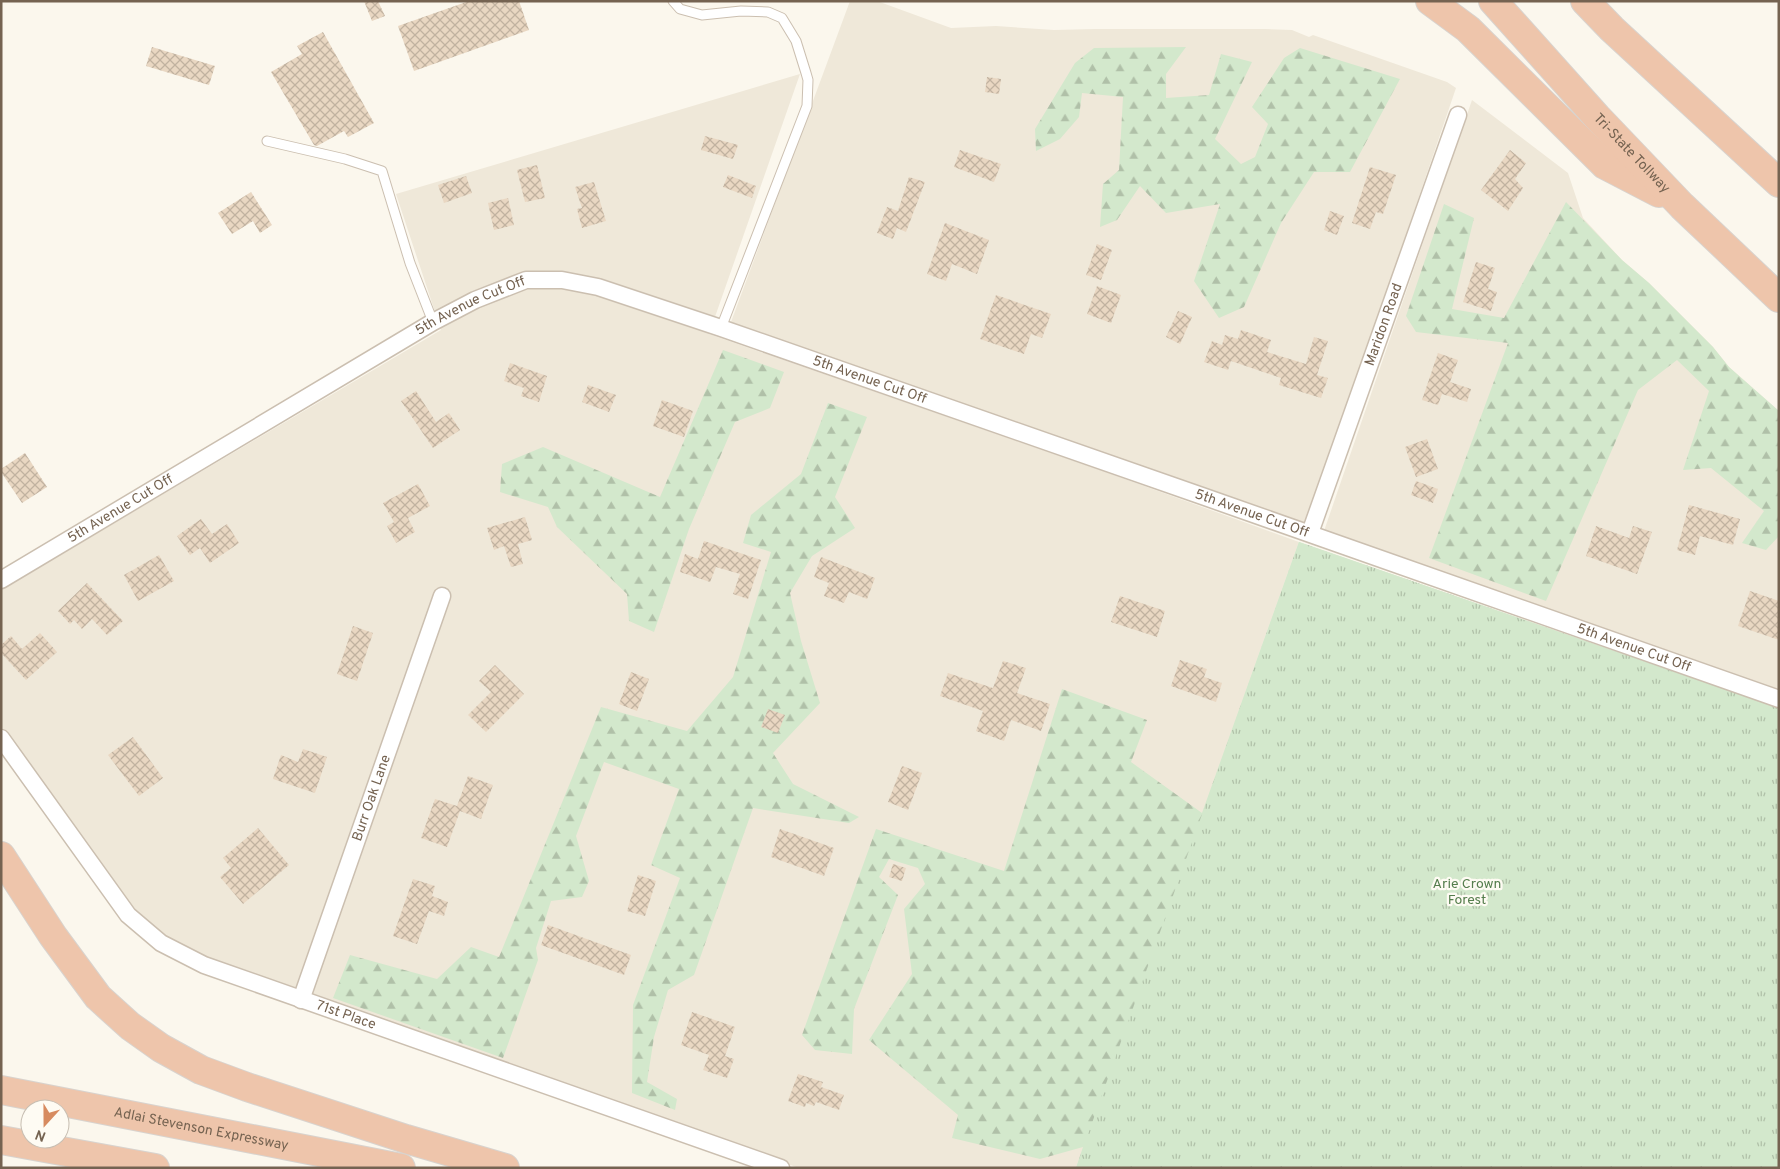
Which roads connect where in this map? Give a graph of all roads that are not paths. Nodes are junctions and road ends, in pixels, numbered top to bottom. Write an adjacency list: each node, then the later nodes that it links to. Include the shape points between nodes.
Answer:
1 (673, 1): 5 (lane, via 680,9 702,15)
2 (1430, 1): 9 (highway, via 1468,29 1605,164)
3 (1493, 1): 9 (highway, Tri-State Tollway)
4 (1585, 1): 8 (highway)
5 (740, 6): 12 (lane, via 782,18 796,41 808,80 807,106)
6 (1458, 115): 13 (street, Maridon Road)
7 (267, 140): 11 (lane, via 382,171 410,263)
8 (1779, 183)
9 (1682, 206): 10 (highway, Tri-State Tollway)
10 (1779, 298)
11 (433, 322): 12 (street, 5th Avenue Cut Off, via 475,300 526,280 562,280 598,287); 14 (street, 5th Avenue Cut Off)
12 (721, 328): 13 (street, 5th Avenue Cut Off)
13 (1310, 533): 16 (street, 5th Avenue Cut Off)
14 (1, 580)
15 (442, 596): 19 (street, Burr Oak Lane)
16 (1779, 699)
17 (1, 738): 19 (street, 71st Place, via 128,915 161,943 204,966)
18 (1, 856): 24 (highway, via 53,936 98,997 161,1048 201,1070 247,1087)
19 (301, 1000): 25 (street, 71st Place)
20 (1, 1090): 23 (highway, Adlai Stevenson Expressway)
21 (1, 1140): 22 (highway)
22 (155, 1168)
23 (401, 1168)
24 (505, 1168)
25 (781, 1168)

